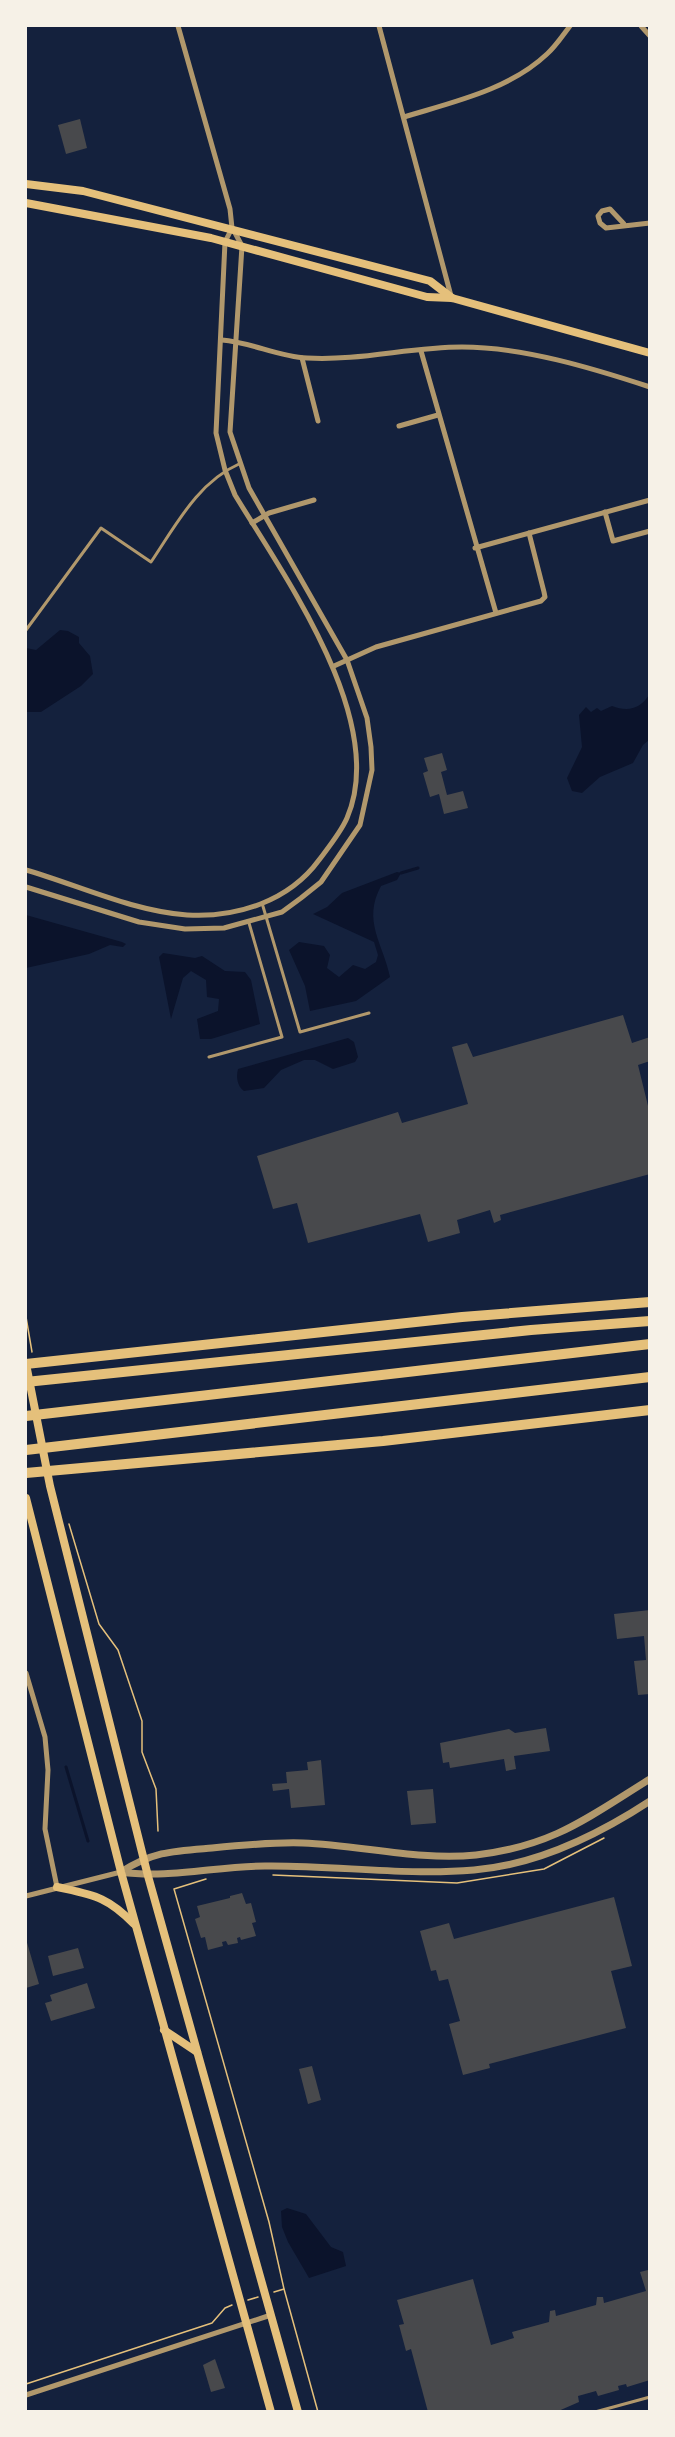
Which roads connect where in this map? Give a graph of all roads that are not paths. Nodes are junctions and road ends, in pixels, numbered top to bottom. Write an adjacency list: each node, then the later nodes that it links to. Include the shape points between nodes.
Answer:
1 (178, 26): 11 (street, via 230,208)
2 (379, 26): 6 (street)
3 (570, 26): 6 (street, via 546,54 506,82)
4 (641, 26): 5 (street)
5 (650, 36)
6 (404, 117): 14 (street)
7 (26, 184): 11 (main road, via 83,191)
8 (26, 203): 12 (main road)
9 (650, 223): 10 (street)
10 (624, 224): 10 (street, via 610,209 598,216 604,227)
11 (232, 228): 12 (street); 13 (street); 14 (main road, via 430,282)
12 (225, 242): 13 (main road); 15 (street)
13 (242, 246): 14 (main road, via 427,297); 16 (street)
14 (452, 298): 18 (main road)
15 (222, 340): 16 (street); 25 (street, via 216,433)
16 (237, 341): 19 (street); 24 (street, via 230,432)
17 (421, 351): 19 (street, via 338,359); 20 (street, via 459,347 512,351); 21 (street)
18 (650, 353)
19 (302, 358): 22 (street)
20 (650, 387)
21 (438, 415): 23 (street); 33 (street)
22 (318, 421)
23 (399, 426)
24 (239, 464): 25 (lane); 29 (street)
25 (225, 470): 30 (street); 35 (lane, via 202,489 151,561 101,528)
26 (314, 500): 29 (street)
27 (650, 500): 28 (street)
28 (605, 512): 31 (street, via 613,541); 32 (street)
29 (265, 516): 30 (street); 36 (street)
30 (252, 523): 37 (street)
31 (650, 531)
32 (529, 533): 33 (street); 34 (street, via 545,597 537,603)
33 (475, 548): 34 (street)
34 (496, 613): 36 (street, via 376,647)
35 (26, 630)
36 (347, 660): 37 (street); 41 (street, via 367,718 371,747 372,770 360,825 321,882 282,912)
37 (334, 666): 40 (street, via 357,748 347,819 310,872 276,898)
38 (26, 870): 40 (street, via 163,912 222,914)
39 (26, 886): 42 (street, via 92,909 161,926 205,930)
40 (262, 903): 41 (lane)
41 (266, 917): 42 (street); 43 (lane, via 300,1032)
42 (249, 922): 44 (lane, via 282,1037)
43 (369, 1013)
44 (209, 1057)
45 (650, 1302): 49 (highway, via 462,1317)
46 (650, 1321): 49 (highway)
47 (650, 1344): 51 (highway)
48 (650, 1377): 52 (highway)
49 (28, 1378): 58 (main road, via 50,1486)
50 (650, 1410): 53 (highway, via 383,1441)
51 (26, 1416)
52 (26, 1450)
53 (26, 1473)
54 (26, 1498): 59 (main road)
55 (26, 1673): 61 (street, via 45,1737 45,1829)
56 (650, 1779): 58 (street, via 573,1828 549,1839 500,1851 432,1854 294,1843 187,1850)
57 (650, 1801): 60 (street, via 565,1846 515,1863 479,1869 233,1866)
58 (144, 1858): 59 (street); 60 (main road)
59 (121, 1872): 60 (street); 61 (street); 63 (main road)
60 (148, 1876): 65 (main road)
61 (57, 1887): 62 (street); 63 (main road, via 116,1905)
62 (26, 1896)
63 (136, 1926): 64 (main road)
64 (164, 2030): 65 (main road); 67 (main road)
65 (197, 2052): 66 (main road)
66 (271, 2315): 67 (street); 71 (main road)
67 (248, 2323): 68 (street); 70 (main road)
68 (26, 2395)
69 (650, 2397): 72 (lane)
70 (272, 2412)
71 (298, 2412)
72 (595, 2412)

